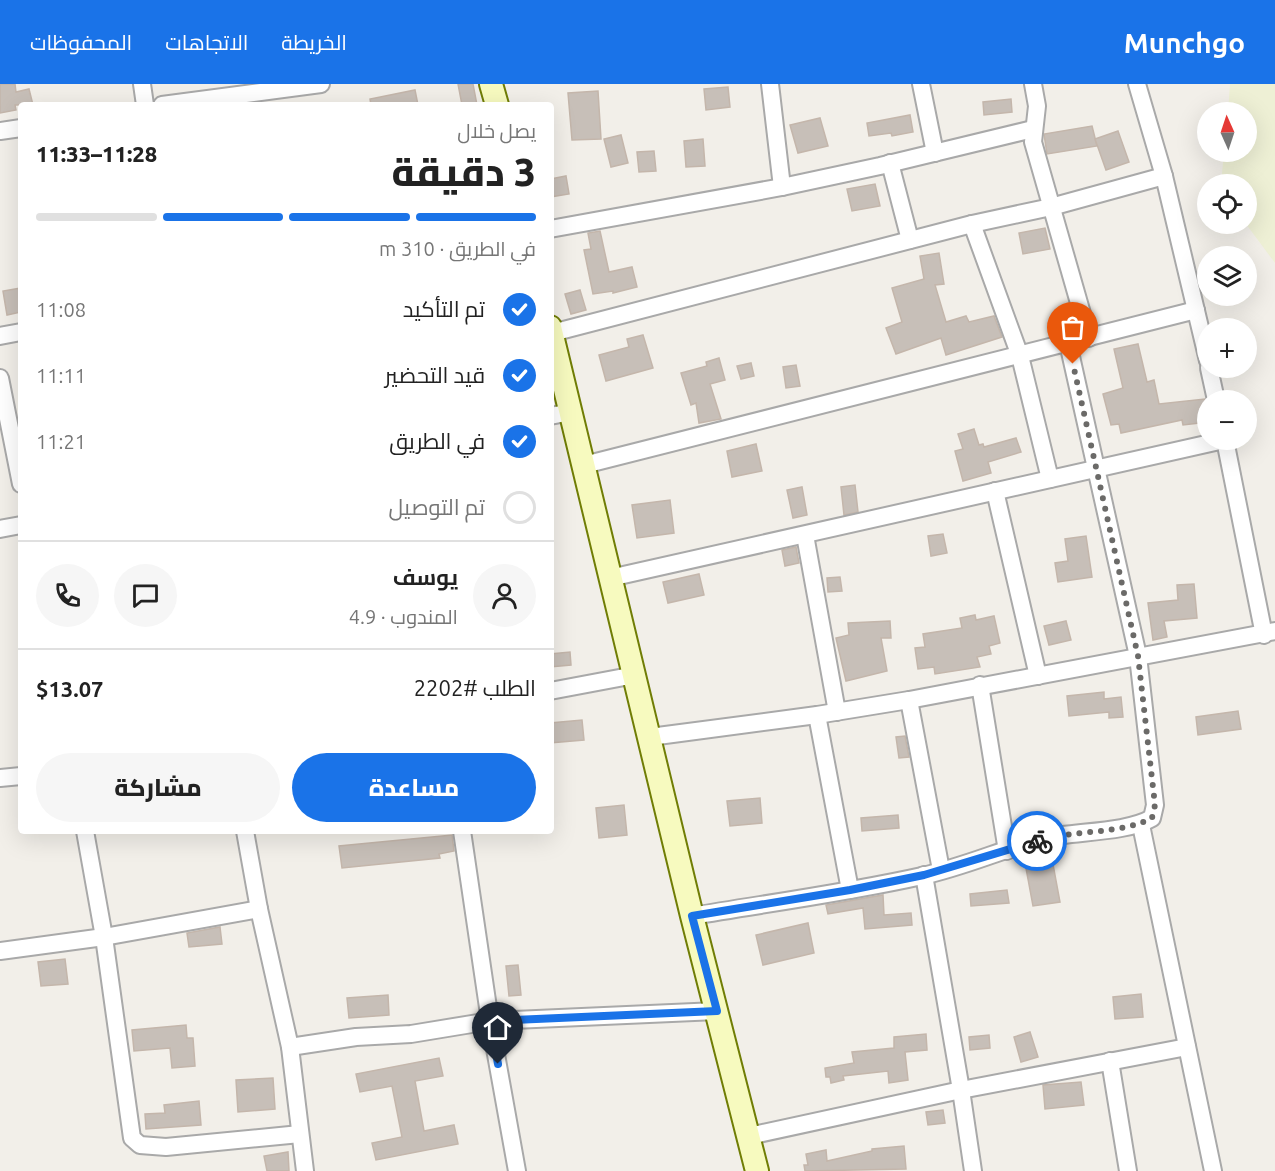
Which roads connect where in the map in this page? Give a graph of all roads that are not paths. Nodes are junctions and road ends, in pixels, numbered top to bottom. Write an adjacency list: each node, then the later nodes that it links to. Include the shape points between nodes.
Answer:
1 (142, 84): 8 (street)
2 (321, 84): 9 (street)
3 (491, 84): 10 (main road)
4 (770, 84): 17 (street)
5 (921, 84): 14 (street)
6 (1033, 84): 12 (street, via 1037,106)
7 (1137, 84): 16 (street)
8 (145, 102)
9 (185, 102)
10 (496, 102)
11 (18, 128): 13 (street)
12 (1033, 129): 14 (street); 18 (street)
13 (0, 131)
14 (935, 153): 15 (street)
15 (890, 163): 17 (street); 21 (street)
16 (1164, 176): 18 (street); 22 (street)
17 (782, 187): 20 (street)
18 (1051, 207): 19 (street); 27 (street)
19 (972, 224): 21 (street); 30 (street)
20 (554, 228)
21 (910, 240): 24 (street)
22 (1196, 310): 23 (street); 27 (street)
23 (1198, 318)
24 (554, 329)
25 (18, 333): 26 (street)
26 (0, 336)
27 (1089, 338): 28 (street)
28 (1068, 343): 30 (street); 36 (street)
29 (554, 355): 32 (main road)
30 (1020, 356): 35 (street); 38 (street)
31 (0, 378): 37 (street)
32 (561, 414): 35 (main road)
33 (1197, 446): 36 (street)
34 (1226, 450): 44 (street)
35 (584, 465): 43 (main road)
36 (1096, 468): 38 (street); 45 (street)
37 (18, 469)
38 (1050, 479): 39 (street)
39 (995, 491): 42 (street); 47 (street)
40 (18, 526): 41 (street)
41 (0, 529)
42 (805, 535): 43 (street); 51 (street)
43 (610, 578): 46 (main road)
44 (1269, 633): 45 (street)
45 (1138, 656): 47 (street); 56 (street, via 1155,805 1152,818)
46 (635, 675): 49 (street); 53 (main road)
47 (1038, 676): 48 (street)
48 (980, 685): 50 (street); 60 (street)
49 (554, 690)
50 (909, 700): 51 (street); 61 (street)
51 (837, 712): 52 (street)
52 (817, 715): 53 (street); 63 (street)
53 (650, 737): 65 (main road)
54 (18, 776): 55 (street)
55 (0, 778)
56 (1140, 825): 60 (street, via 1068,834); 71 (street)
57 (86, 834): 66 (street)
58 (246, 834): 64 (street)
59 (462, 834): 69 (street)
60 (1007, 850): 61 (street)
61 (941, 870): 62 (street)
62 (924, 875): 63 (street); 73 (street)
63 (850, 890): 65 (street)
64 (259, 909): 66 (street); 70 (street)
65 (692, 916): 68 (main road)
66 (104, 938): 67 (street); 74 (street, via 132,1138 140,1145 166,1147)
67 (0, 951)
68 (717, 1011): 69 (street); 75 (main road)
69 (490, 1021): 70 (street); 77 (street)
70 (290, 1047): 74 (street)
71 (1187, 1047): 72 (street); 81 (street)
72 (1110, 1061): 73 (street); 80 (street)
73 (961, 1090): 75 (street); 79 (street)
74 (300, 1134): 76 (street)
75 (749, 1136): 78 (main road)
76 (305, 1171)
77 (517, 1171)
78 (757, 1171)
79 (973, 1171)
80 (1128, 1171)
81 (1213, 1171)

